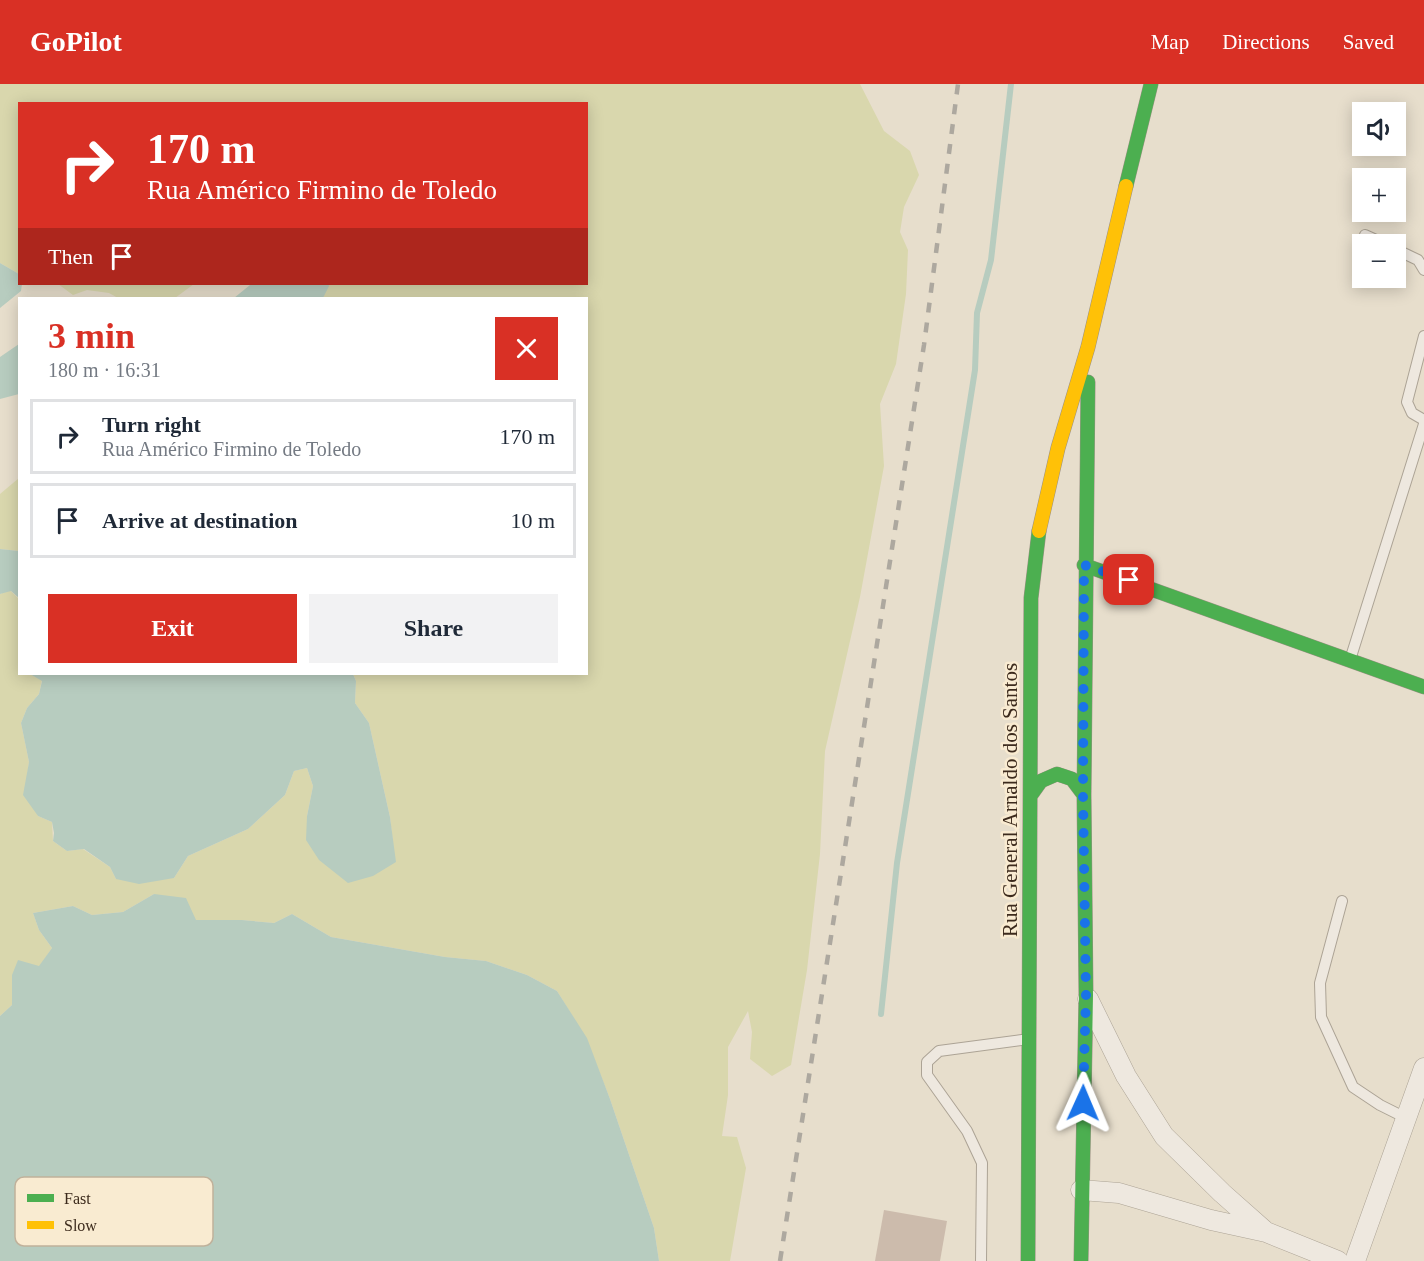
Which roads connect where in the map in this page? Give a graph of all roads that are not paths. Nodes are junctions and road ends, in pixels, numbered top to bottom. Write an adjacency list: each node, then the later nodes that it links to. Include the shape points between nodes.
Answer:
1 (1151, 84): 5 (street, Rua General Arnaldo dos Santos)
2 (1406, 254): 3 (lane, via 1418,260)
3 (1424, 270)
4 (1424, 336): 6 (lane, via 1407,402 1412,413)
5 (1088, 347): 7 (street, Rua General Arnaldo dos Santos); 10 (street, Rua General Arnaldo dos Santos, via 1058,448 1037,540 1031,598)
6 (1424, 422): 8 (lane)
7 (1084, 565): 8 (street); 11 (street, Rua General Arnaldo dos Santos)
8 (1350, 660): 9 (street)
9 (1424, 687)
10 (1030, 795): 11 (street, via 1041,781 1057,774 1072,779); 14 (street, Rua General Arnaldo dos Santos)
11 (1083, 795): 13 (street, Rua General Arnaldo dos Santos)
12 (1342, 901): 16 (lane, via 1320,983 1321,1017 1353,1087)
13 (1086, 995): 17 (street, Rua General Arnaldo dos Santos); 18 (street, via 1126,1076 1164,1136)
14 (1030, 1039): 19 (lane, via 939,1051 927,1062 927,1075 967,1131 982,1163); 20 (street, Rua General Arnaldo dos Santos)
15 (1424, 1068): 16 (street)
16 (1406, 1118): 23 (street)
17 (1081, 1190): 18 (street, via 1119,1193); 21 (street, Rua General Arnaldo dos Santos)
18 (1266, 1232): 22 (street)
19 (981, 1261)
20 (1029, 1261)
21 (1081, 1261)
22 (1338, 1261)
23 (1355, 1261)

